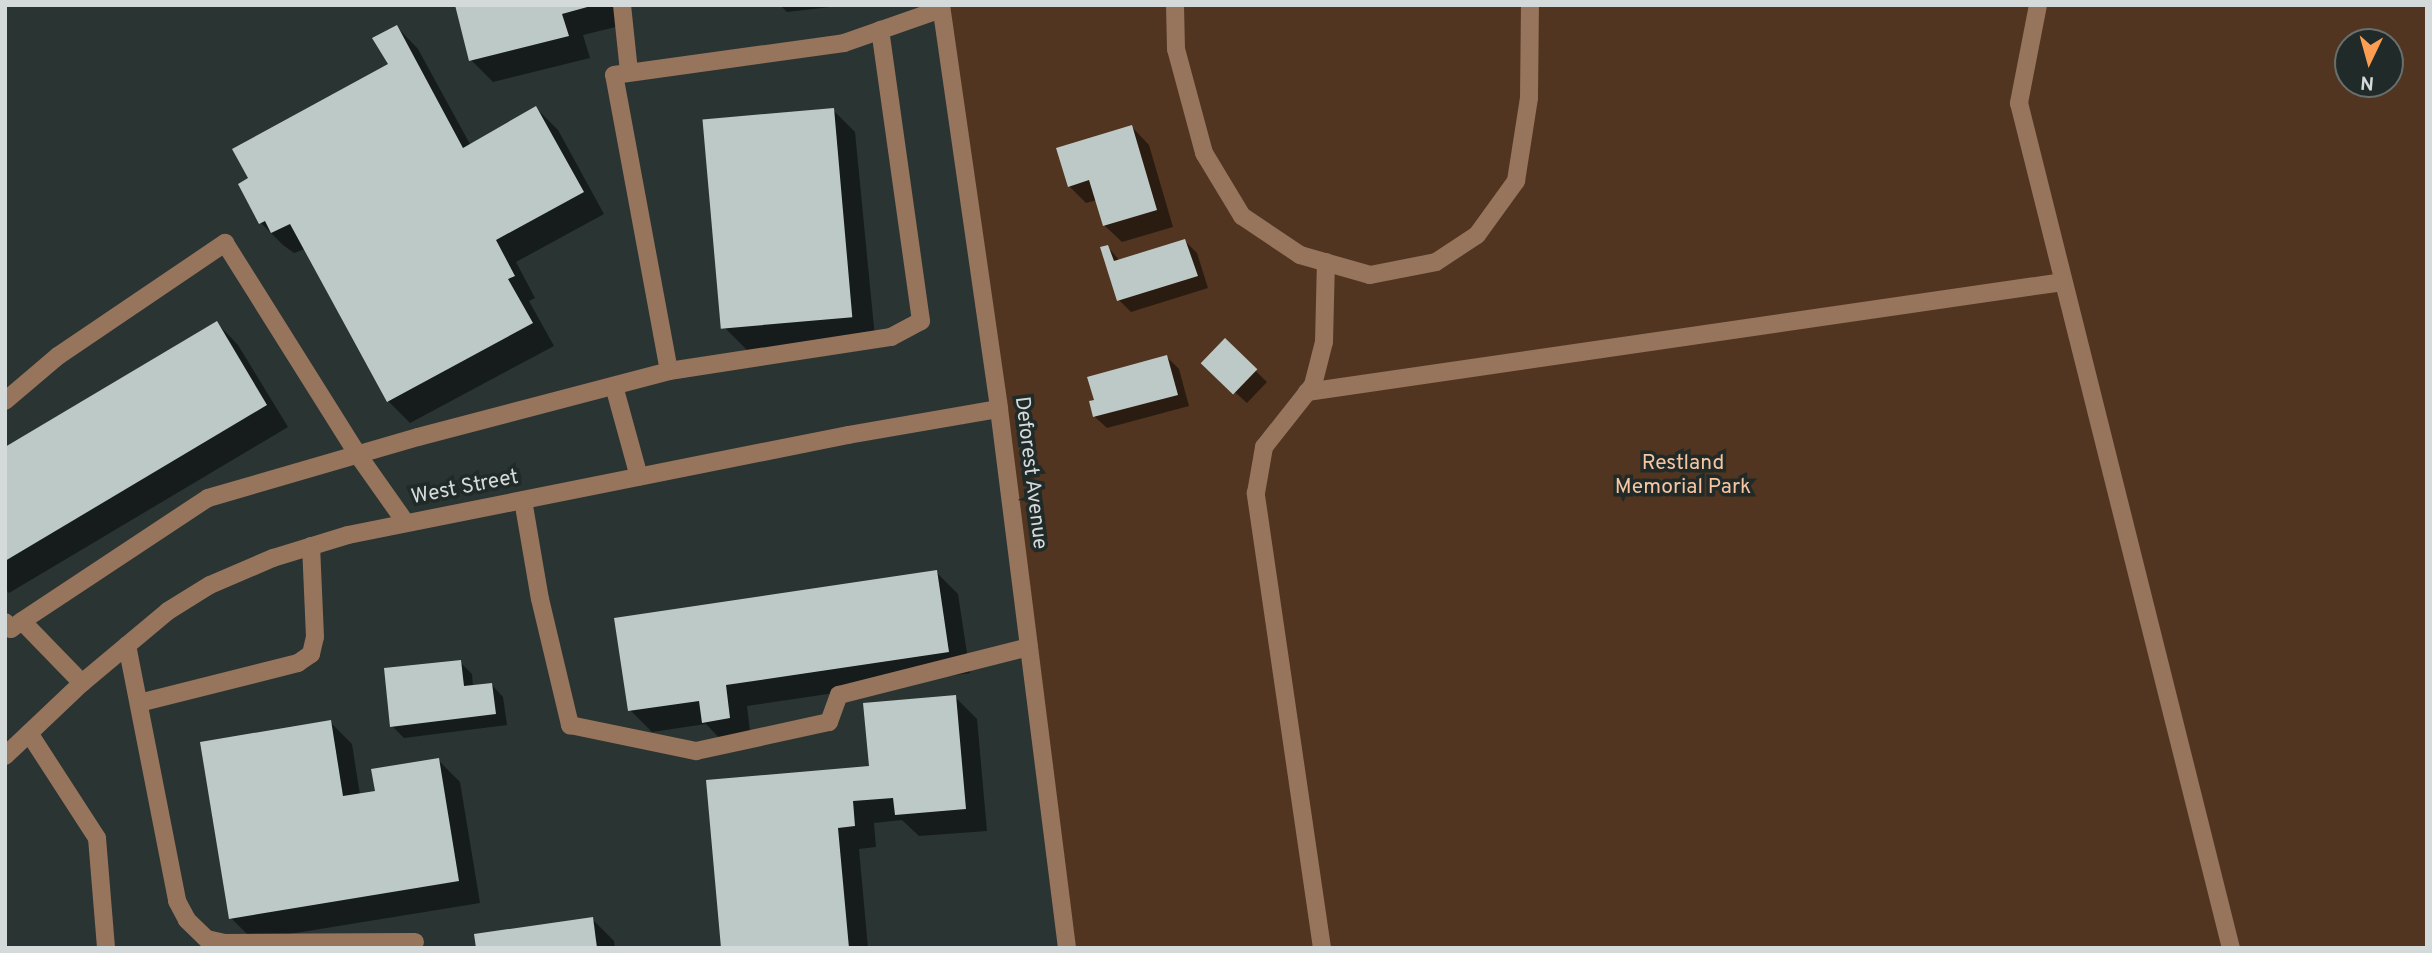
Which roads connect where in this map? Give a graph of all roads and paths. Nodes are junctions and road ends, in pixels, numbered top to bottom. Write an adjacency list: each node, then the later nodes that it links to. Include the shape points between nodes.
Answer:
1 (622, 5): 7 (street)
2 (1175, 5): 8 (street, via 1176,49 1204,153 1242,216 1300,255)
3 (1530, 5): 8 (street, via 1529,98 1516,181 1477,235 1436,262 1370,275)
4 (2038, 5): 9 (street, via 2019,103)
5 (941, 7): 6 (street); 14 (street, Deforest Avenue)
6 (880, 30): 7 (street, via 844,43); 10 (street, via 921,321 891,337)
7 (629, 72): 10 (street, via 614,75)
8 (1326, 262): 12 (street, via 1324,342)
9 (2063, 282): 12 (street); 31 (street)
10 (669, 371): 11 (street)
11 (614, 386): 15 (street); 16 (street)
12 (1307, 392): 30 (street, via 1264,447 1256,493)
13 (5, 401): 15 (street, via 58,356 225,243)
14 (999, 409): 16 (street, West Street); 22 (street, Deforest Avenue)
15 (358, 455): 18 (street); 20 (street, via 208,498)
16 (639, 477): 17 (street, West Street)
17 (523, 500): 18 (street, West Street); 22 (street, via 540,599 570,725 696,751 829,722 839,695)
18 (406, 523): 19 (street, West Street)
19 (311, 546): 21 (street, West Street, via 210,585 168,611); 24 (street, via 315,637 311,654 298,663)
20 (14, 622): 23 (street)
21 (127, 645): 23 (street, West Street); 24 (street)
22 (1029, 647): 29 (street, Deforest Avenue)
23 (82, 683): 25 (street, West Street)
24 (139, 703): 27 (street, via 177,901 187,920 206,939 224,943)
25 (29, 733): 26 (street, West Street); 28 (street, via 97,838)
26 (5, 756)
27 (415, 942)
28 (106, 948)
29 (1067, 948)
30 (1322, 948)
31 (2231, 948)

